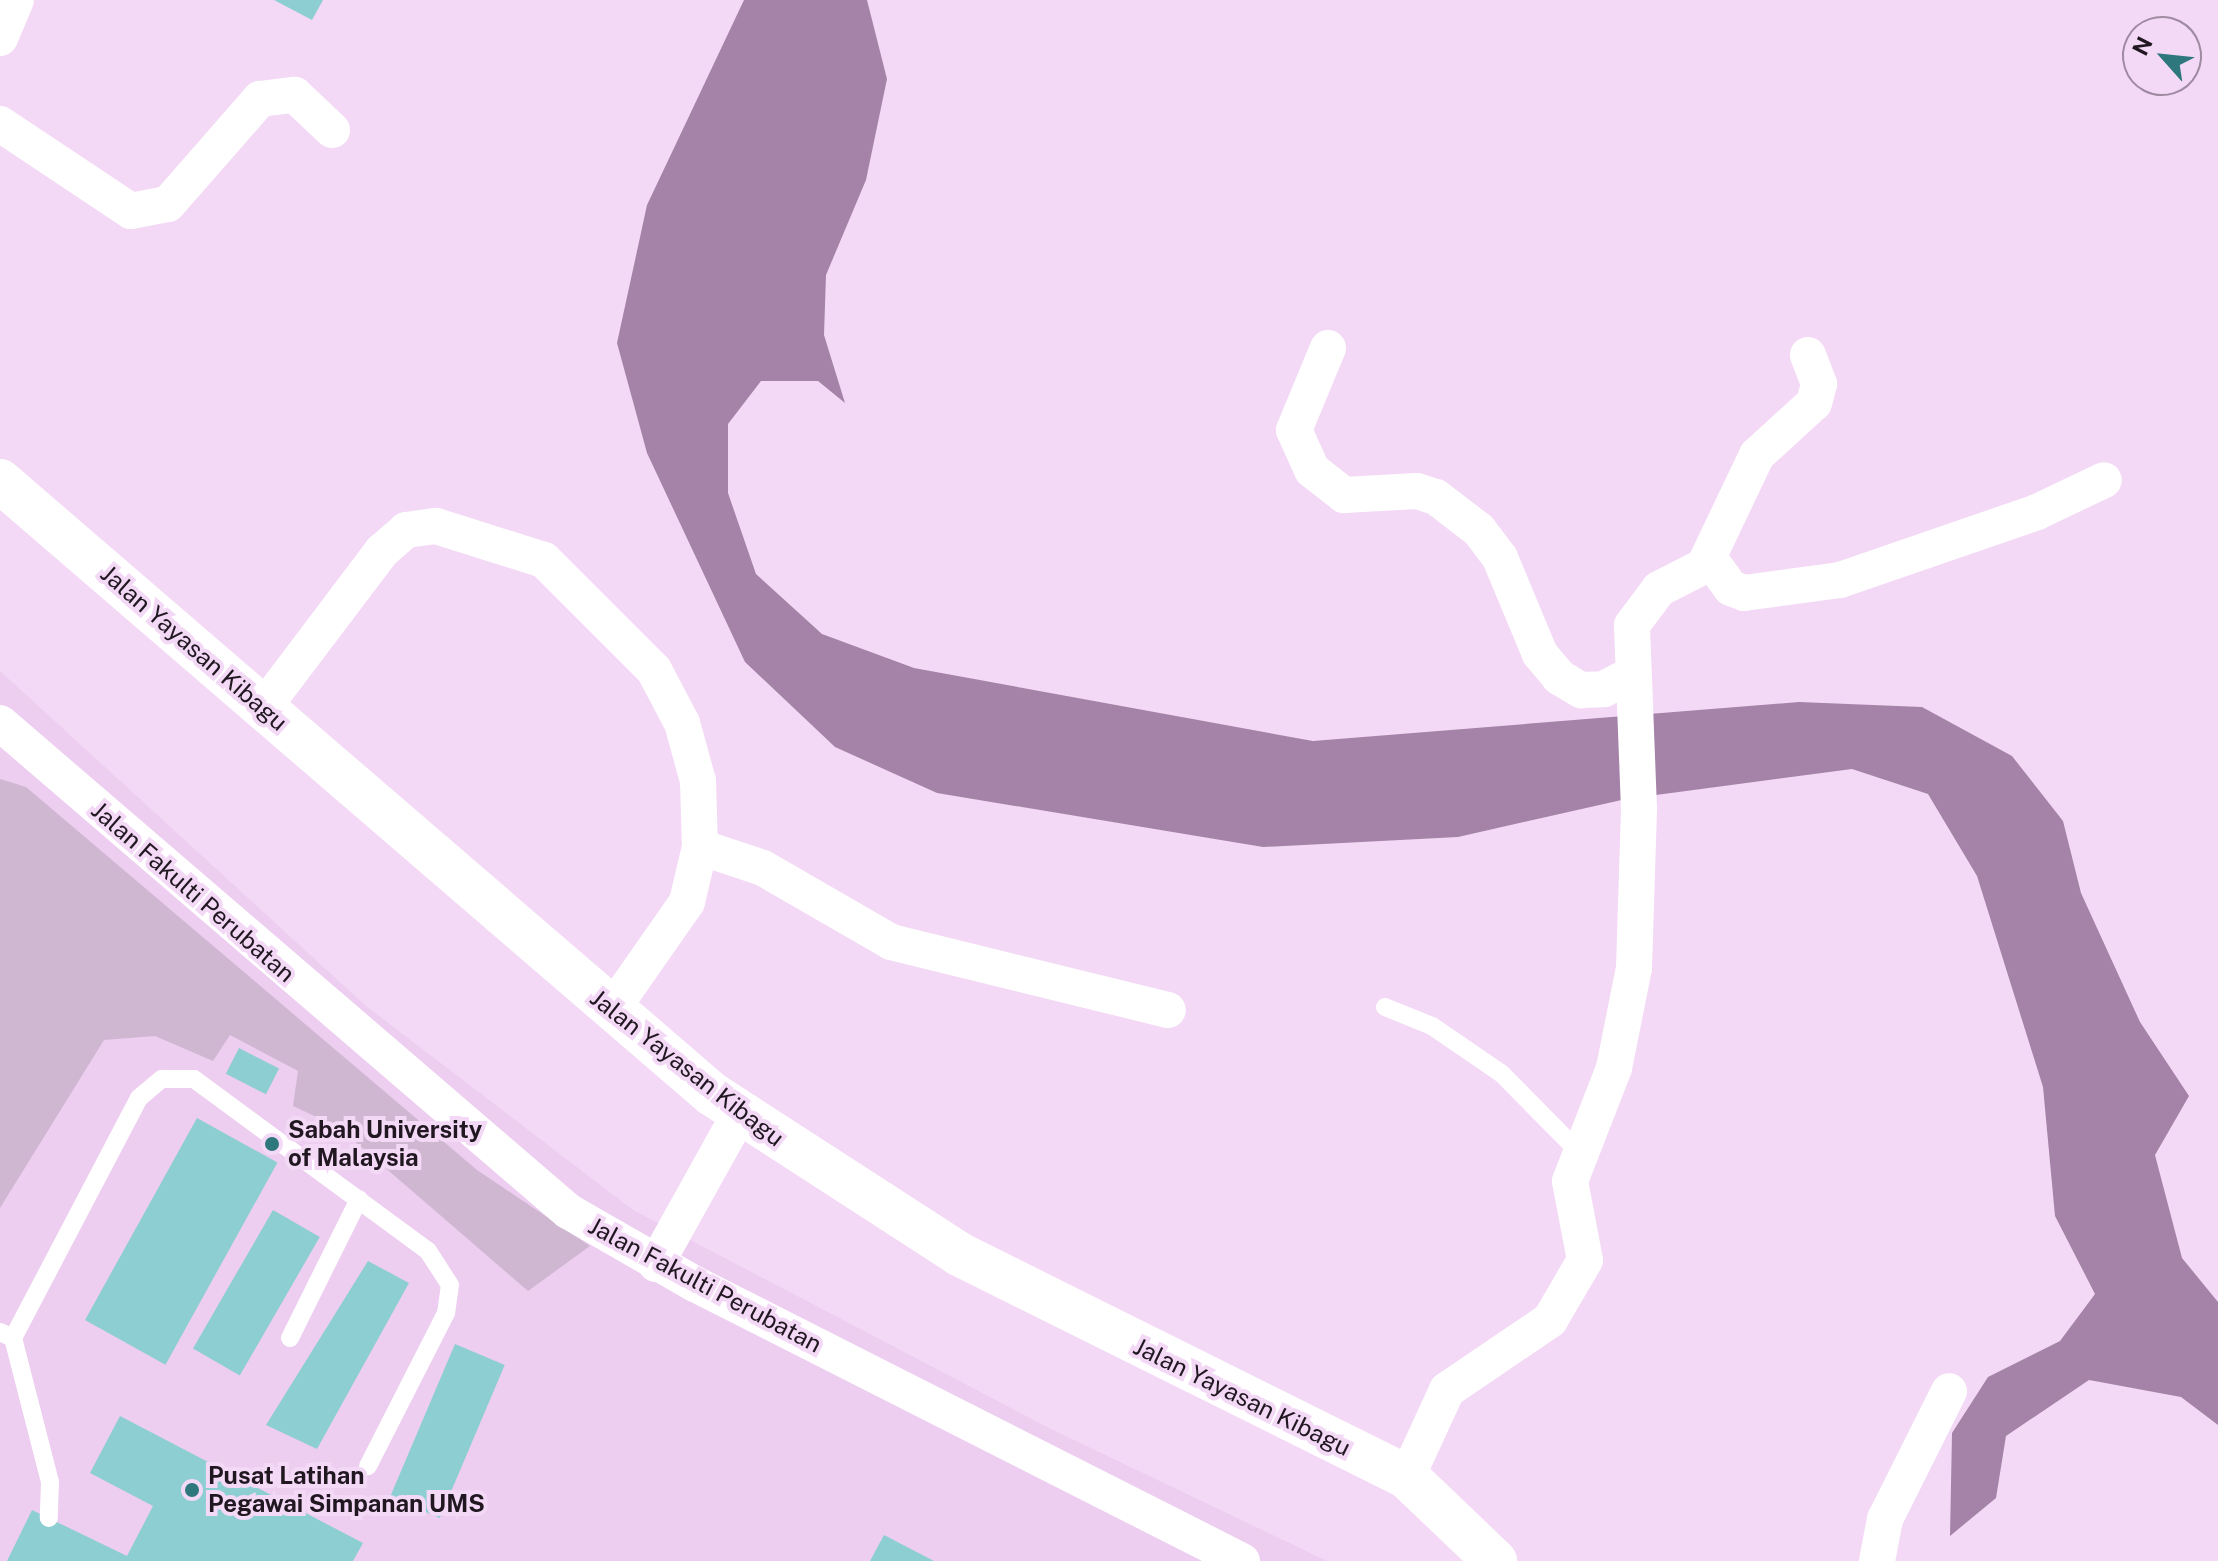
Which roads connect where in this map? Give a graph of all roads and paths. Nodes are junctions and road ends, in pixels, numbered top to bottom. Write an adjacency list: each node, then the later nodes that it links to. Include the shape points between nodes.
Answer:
1 (16, 0): 2 (street)
2 (0, 38)
3 (0, 124): 4 (street, via 131,211 168,204 260,99 295,95)
4 (332, 130)
5 (1328, 348): 10 (street, via 1294,430 1312,470 1344,495 1436,497 1479,530 1500,558 1540,654 1559,677 1581,690)
6 (1808, 355): 9 (street, via 1819,384 1814,403 1757,455)
7 (2104, 480): 9 (street, via 2037,512 1840,580 1744,593 1731,588)
8 (0, 481): 11 (street, Jalan Yayasan Kibagu)
9 (1709, 558): 10 (street, via 1640,608)
10 (1630, 691): 20 (street, via 1639,809 1628,1020)
11 (264, 707): 15 (street, via 382,551 406,530 436,526 490,542 544,560 654,670 682,723 698,781); 18 (street, Jalan Yayasan Kibagu)
12 (0, 723): 14 (street, Jalan Fakulti Perubatan)
13 (0, 753): 14 (street)
14 (45, 764): 22 (street, Jalan Fakulti Perubatan, via 542,1192)
15 (700, 847): 17 (street, via 763,868 891,942); 18 (street, via 687,902)
16 (1385, 1007): 20 (lane, via 1432,1026 1502,1074)
17 (1168, 1010)
18 (611, 1011): 19 (street, Jalan Yayasan Kibagu)
19 (740, 1113): 22 (street); 27 (street, Jalan Yayasan Kibagu, via 959,1254)
20 (1577, 1150): 27 (street, via 1570,1181 1587,1245 1578,1279 1550,1320 1447,1390)
21 (359, 1199): 23 (lane, via 194,1079 162,1079 139,1098); 24 (lane); 26 (lane, via 428,1251 452,1298)
22 (656, 1264): 29 (street, Jalan Fakulti Perubatan)
23 (6, 1335): 28 (lane, via 50,1482)
24 (290, 1338)
25 (1949, 1391): 31 (street, via 1885,1519)
26 (368, 1466)
27 (1407, 1477): 30 (street, Jalan Yayasan Kibagu)
28 (49, 1518)
29 (1242, 1561)
30 (1495, 1561)
31 (1877, 1561)

